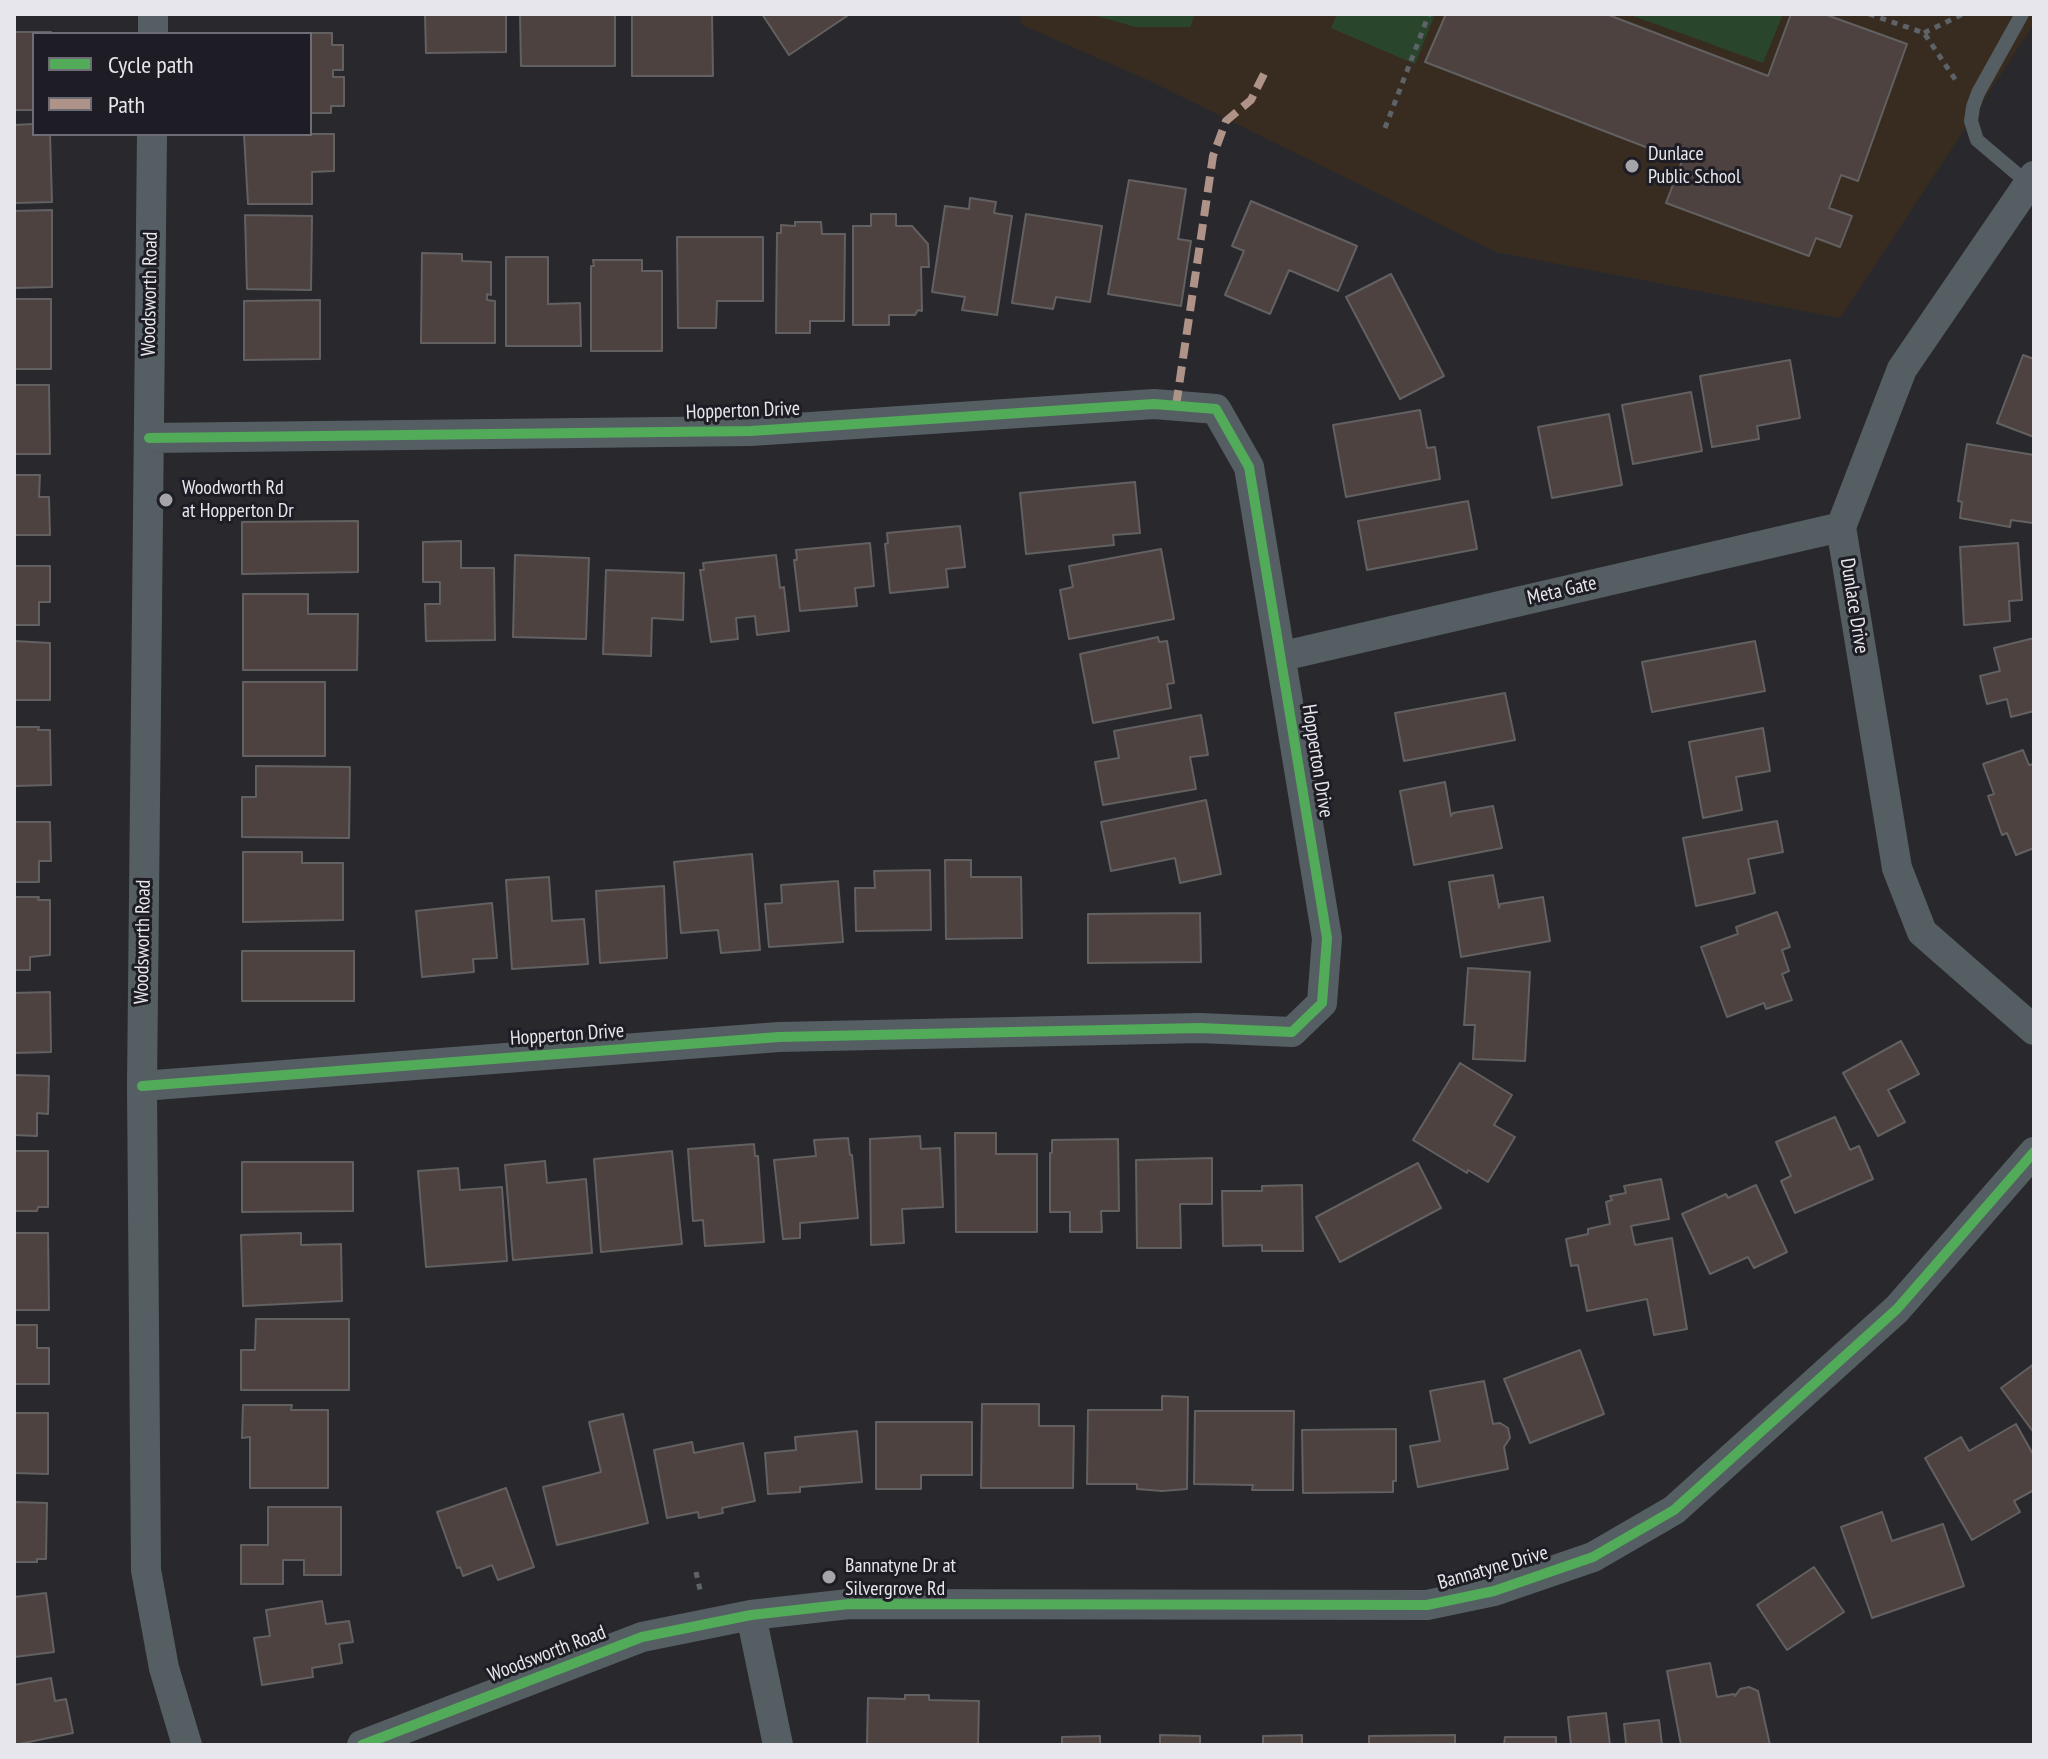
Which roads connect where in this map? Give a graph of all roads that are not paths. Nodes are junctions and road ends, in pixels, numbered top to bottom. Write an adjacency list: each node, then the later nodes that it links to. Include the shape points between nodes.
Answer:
1 (2022, 14): 3 (lane, via 1973,107 1972,125 1975,137)
2 (152, 136): 4 (street, Woodsworth Road)
3 (2031, 180): 5 (street, via 1902,369)
4 (149, 438): 6 (street, Hopperton Drive, via 751,431 1154,404 1216,409 1249,467); 8 (street, Woodsworth Road)
5 (1841, 527): 6 (street, Meta Gate); 7 (street, Dunlace Drive, via 1897,868 1922,932)
6 (1283, 656): 8 (street, Hopperton Drive, via 1327,938 1322,1003 1292,1032 1200,1028 779,1037)
7 (2034, 1030)
8 (142, 1086): 11 (street, Woodsworth Road, via 146,1570 164,1668)
9 (2034, 1152): 10 (street, Bannatyne Drive, via 1897,1309 1674,1510 1593,1557 1494,1591 1427,1605 849,1604)
10 (751, 1615): 12 (street, Woodsworth Road, via 642,1637); 13 (street)
11 (187, 1745)
12 (362, 1745)
13 (778, 1745)

